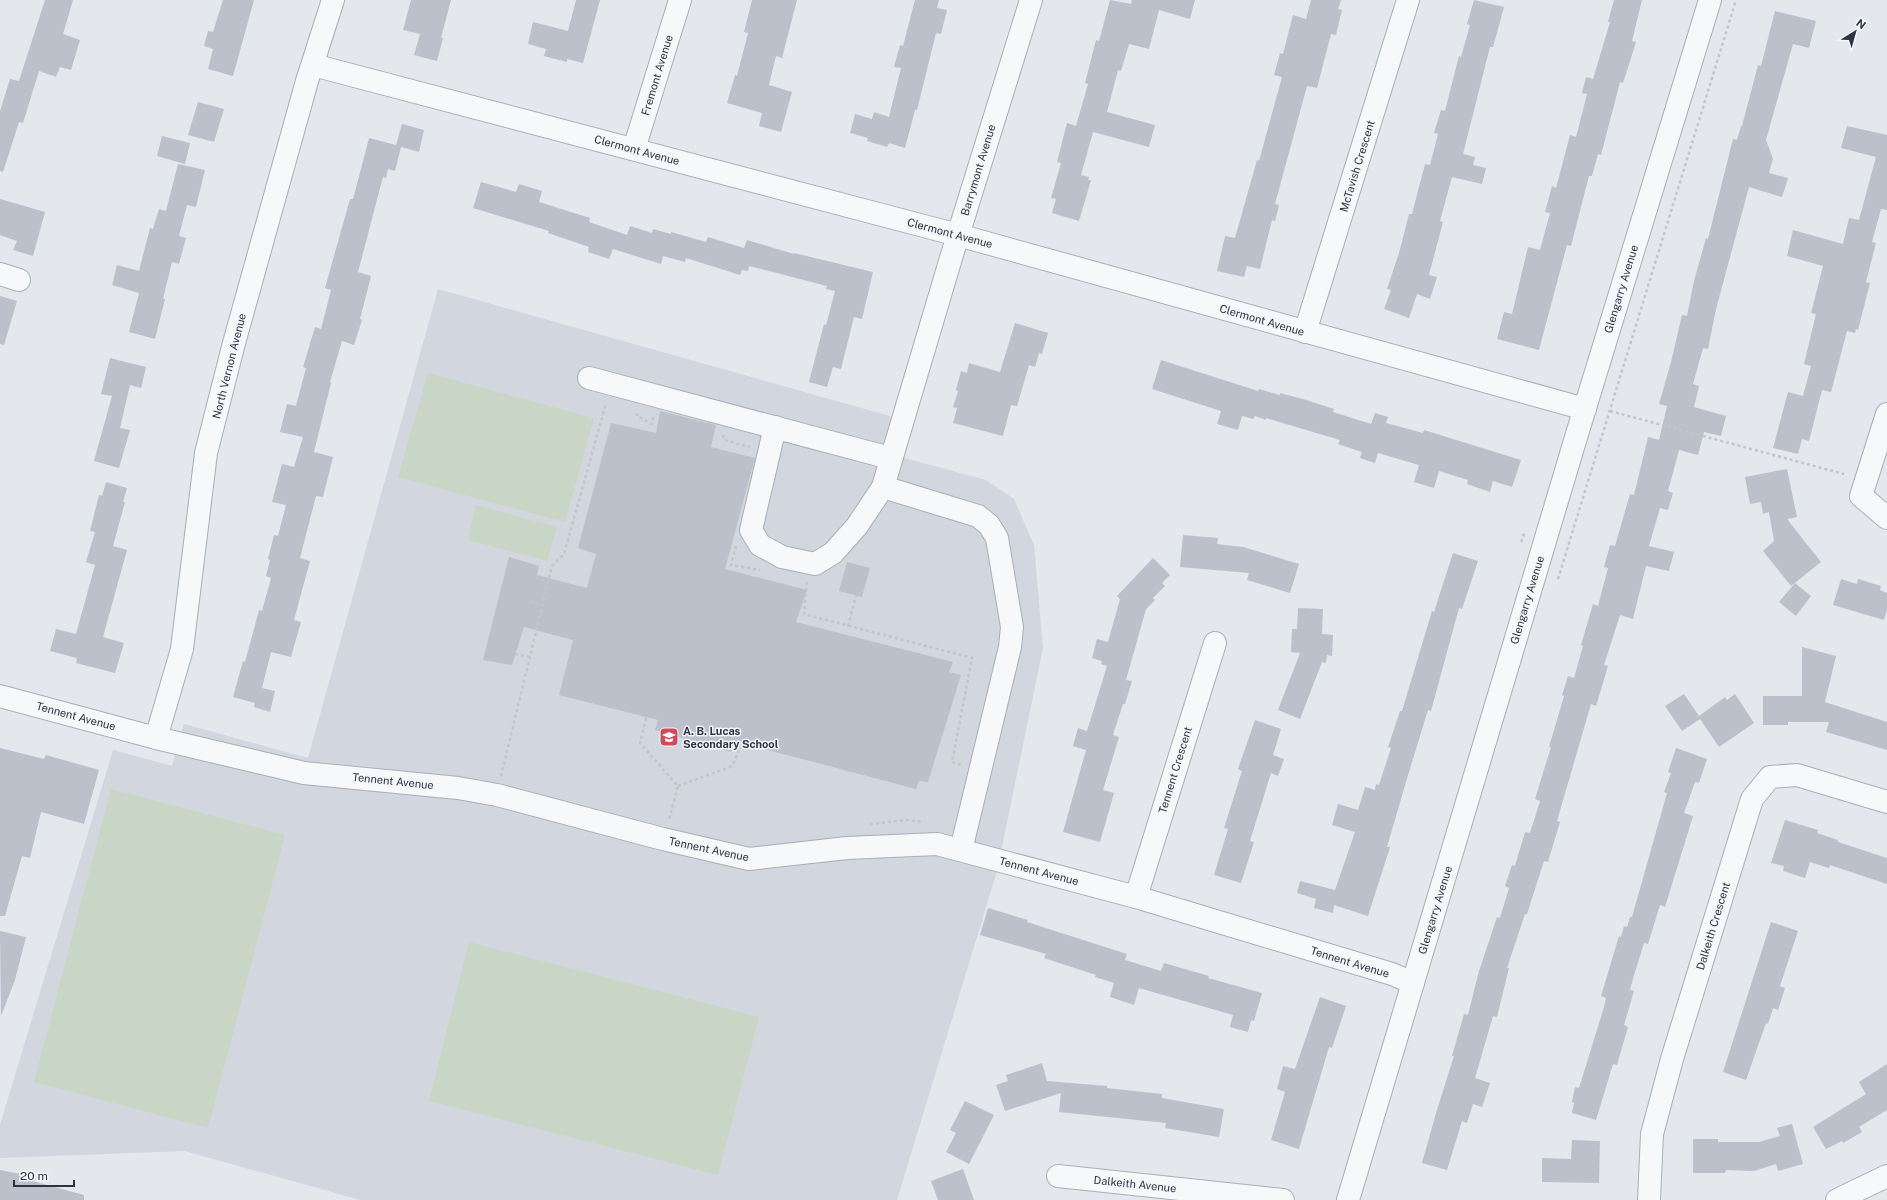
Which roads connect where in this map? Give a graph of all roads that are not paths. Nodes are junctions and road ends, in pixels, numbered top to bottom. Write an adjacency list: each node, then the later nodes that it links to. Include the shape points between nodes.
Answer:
1 (333, 0): 6 (street, North Vernon Avenue)
2 (680, 0): 7 (street, Fremont Avenue)
3 (1031, 0): 8 (street, Barrymont Avenue)
4 (1408, 0): 9 (street, McTavish Crescent)
5 (1710, 0): 11 (street, Glengarry Avenue)
6 (313, 65): 7 (street, Clermont Avenue); 19 (street, North Vernon Avenue, via 234,343 206,453 182,649)
7 (634, 149): 8 (street, Clermont Avenue)
8 (958, 235): 9 (street, Clermont Avenue); 14 (street, Barrymont Avenue)
9 (1305, 332): 11 (street, Clermont Avenue)
10 (589, 378): 13 (street)
11 (1594, 409): 23 (street, Glengarry Avenue)
12 (1887, 414): 16 (street, via 1861,496)
13 (775, 427): 14 (street); 15 (street, via 751,530 760,545 782,557 815,564 833,553 857,526)
14 (890, 458): 15 (street, Barrymont Avenue)
15 (883, 487): 21 (street, via 978,516 989,525 997,538 1012,627 1010,648)
16 (1887, 518)
17 (1215, 643): 22 (street, Tennent Crescent)
18 (0, 696): 19 (street, Tennent Avenue)
19 (156, 738): 21 (street, Tennent Avenue, via 304,773 458,788 497,795 748,859 847,848 929,844)
20 (1887, 802): 28 (street, Dalkeith Crescent, via 1797,775 1770,777 1752,799 1672,1060 1652,1134)
21 (961, 850): 22 (street, Tennent Avenue)
22 (1136, 897): 23 (street, Tennent Avenue)
23 (1413, 982): 27 (street, Glengarry Avenue)
24 (1058, 1176): 26 (street, Dalkeith Avenue)
25 (1887, 1176): 29 (street)
26 (1284, 1200)
27 (1348, 1200)
28 (1649, 1200)
29 (1837, 1200)

